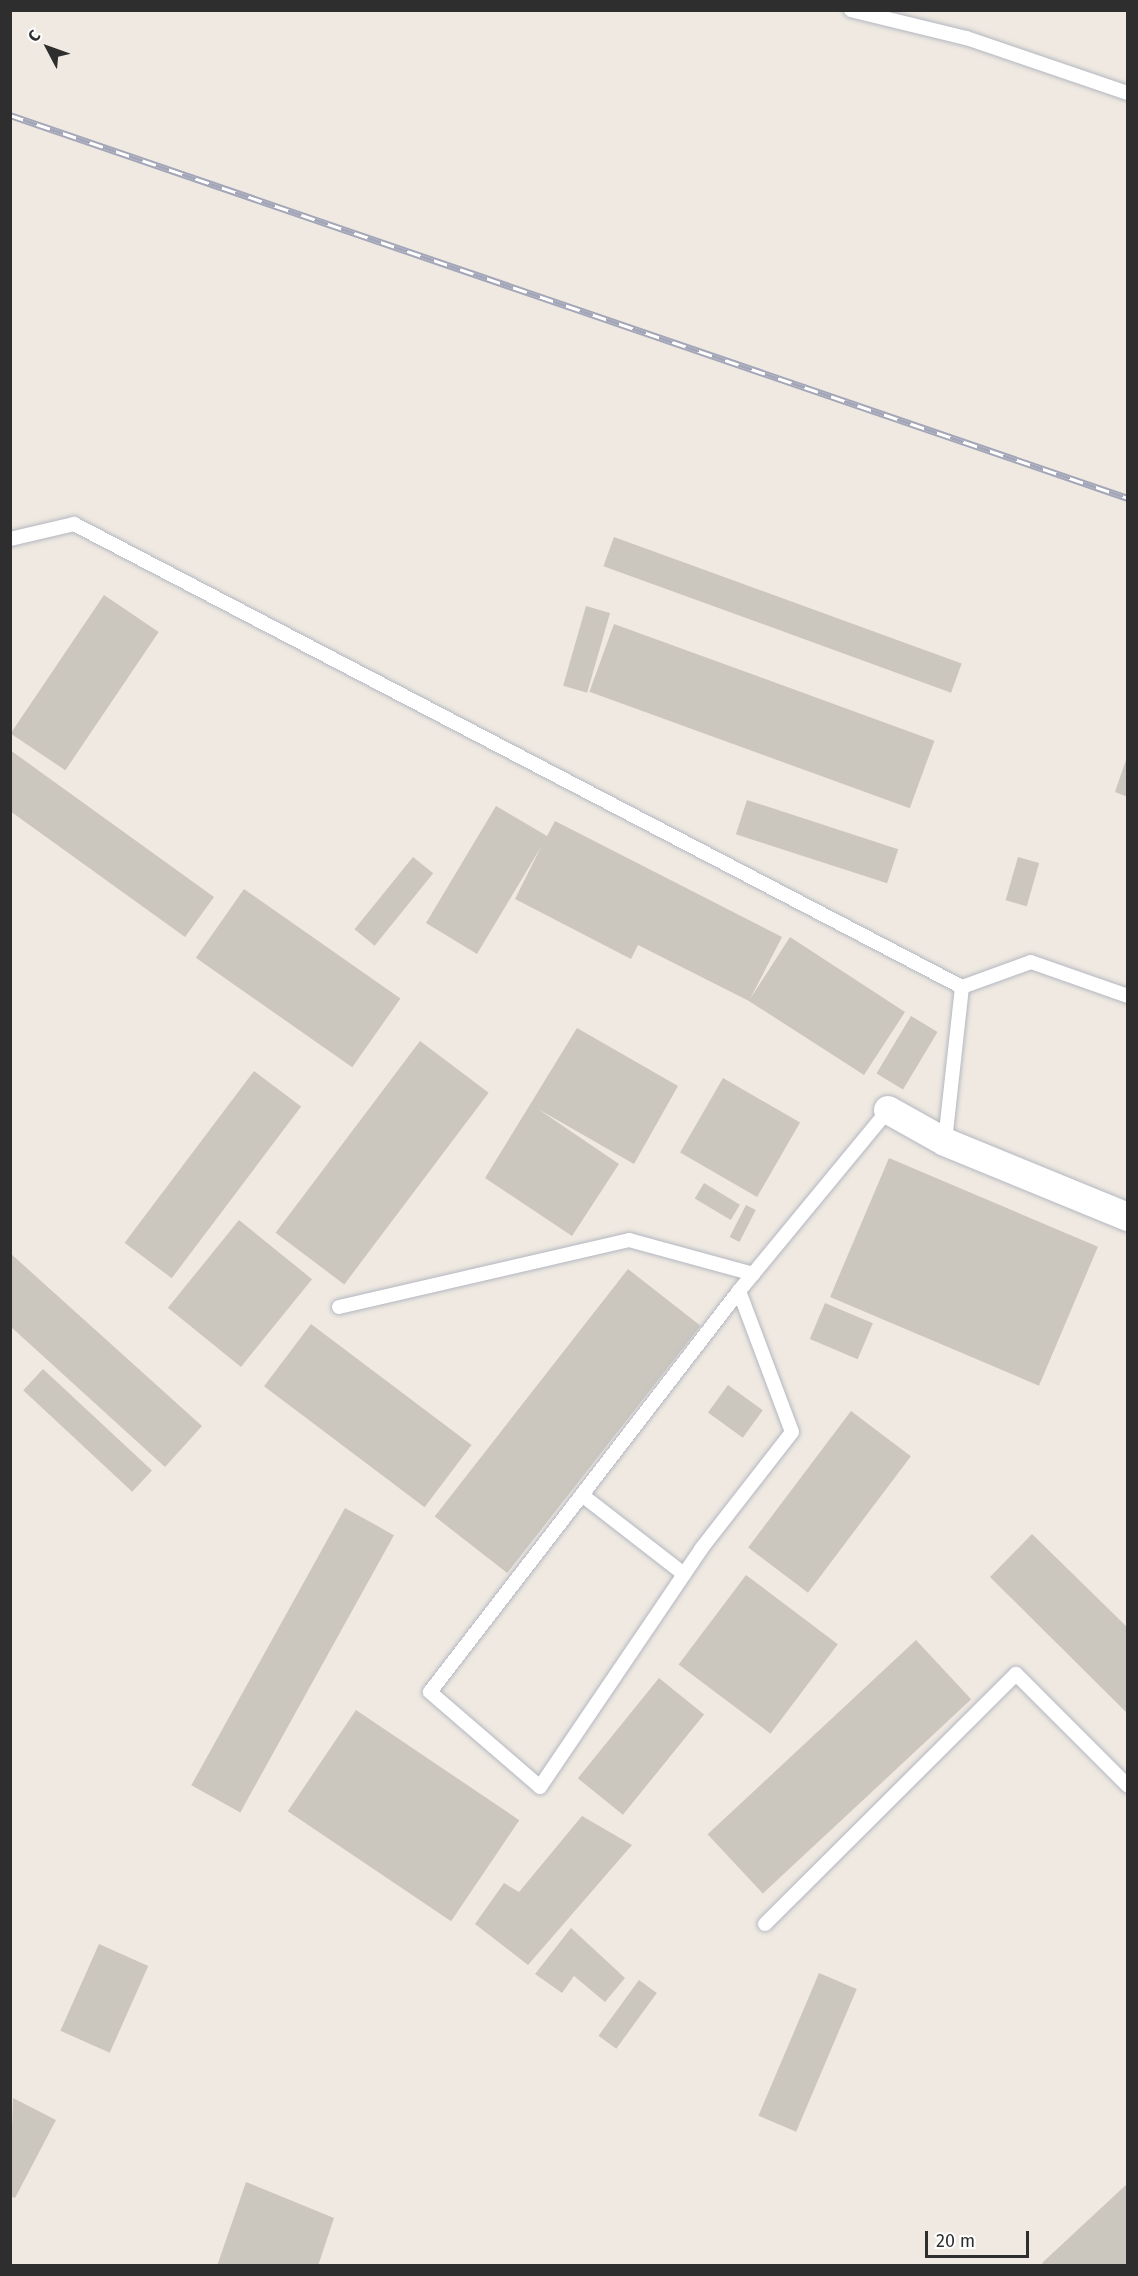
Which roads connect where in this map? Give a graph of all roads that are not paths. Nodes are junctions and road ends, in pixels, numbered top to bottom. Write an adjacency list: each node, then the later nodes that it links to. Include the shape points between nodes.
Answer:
1 (850, 10): 2 (lane, via 966,38)
2 (1128, 93)
3 (10, 538): 4 (lane, via 74,524)
4 (962, 987): 5 (lane, via 1031,962); 7 (lane)
5 (1128, 996)
6 (888, 1110): 7 (street); 9 (lane)
7 (945, 1142): 8 (street)
8 (1128, 1217)
9 (753, 1274): 10 (lane); 11 (lane, via 629,1240)
10 (739, 1291): 12 (lane); 13 (lane, via 792,1432)
11 (339, 1307)
12 (582, 1495): 13 (lane); 13 (lane, via 430,1692 540,1787)
13 (684, 1574)
14 (1128, 1786): 15 (lane, via 1016,1674)
15 (765, 1923)

